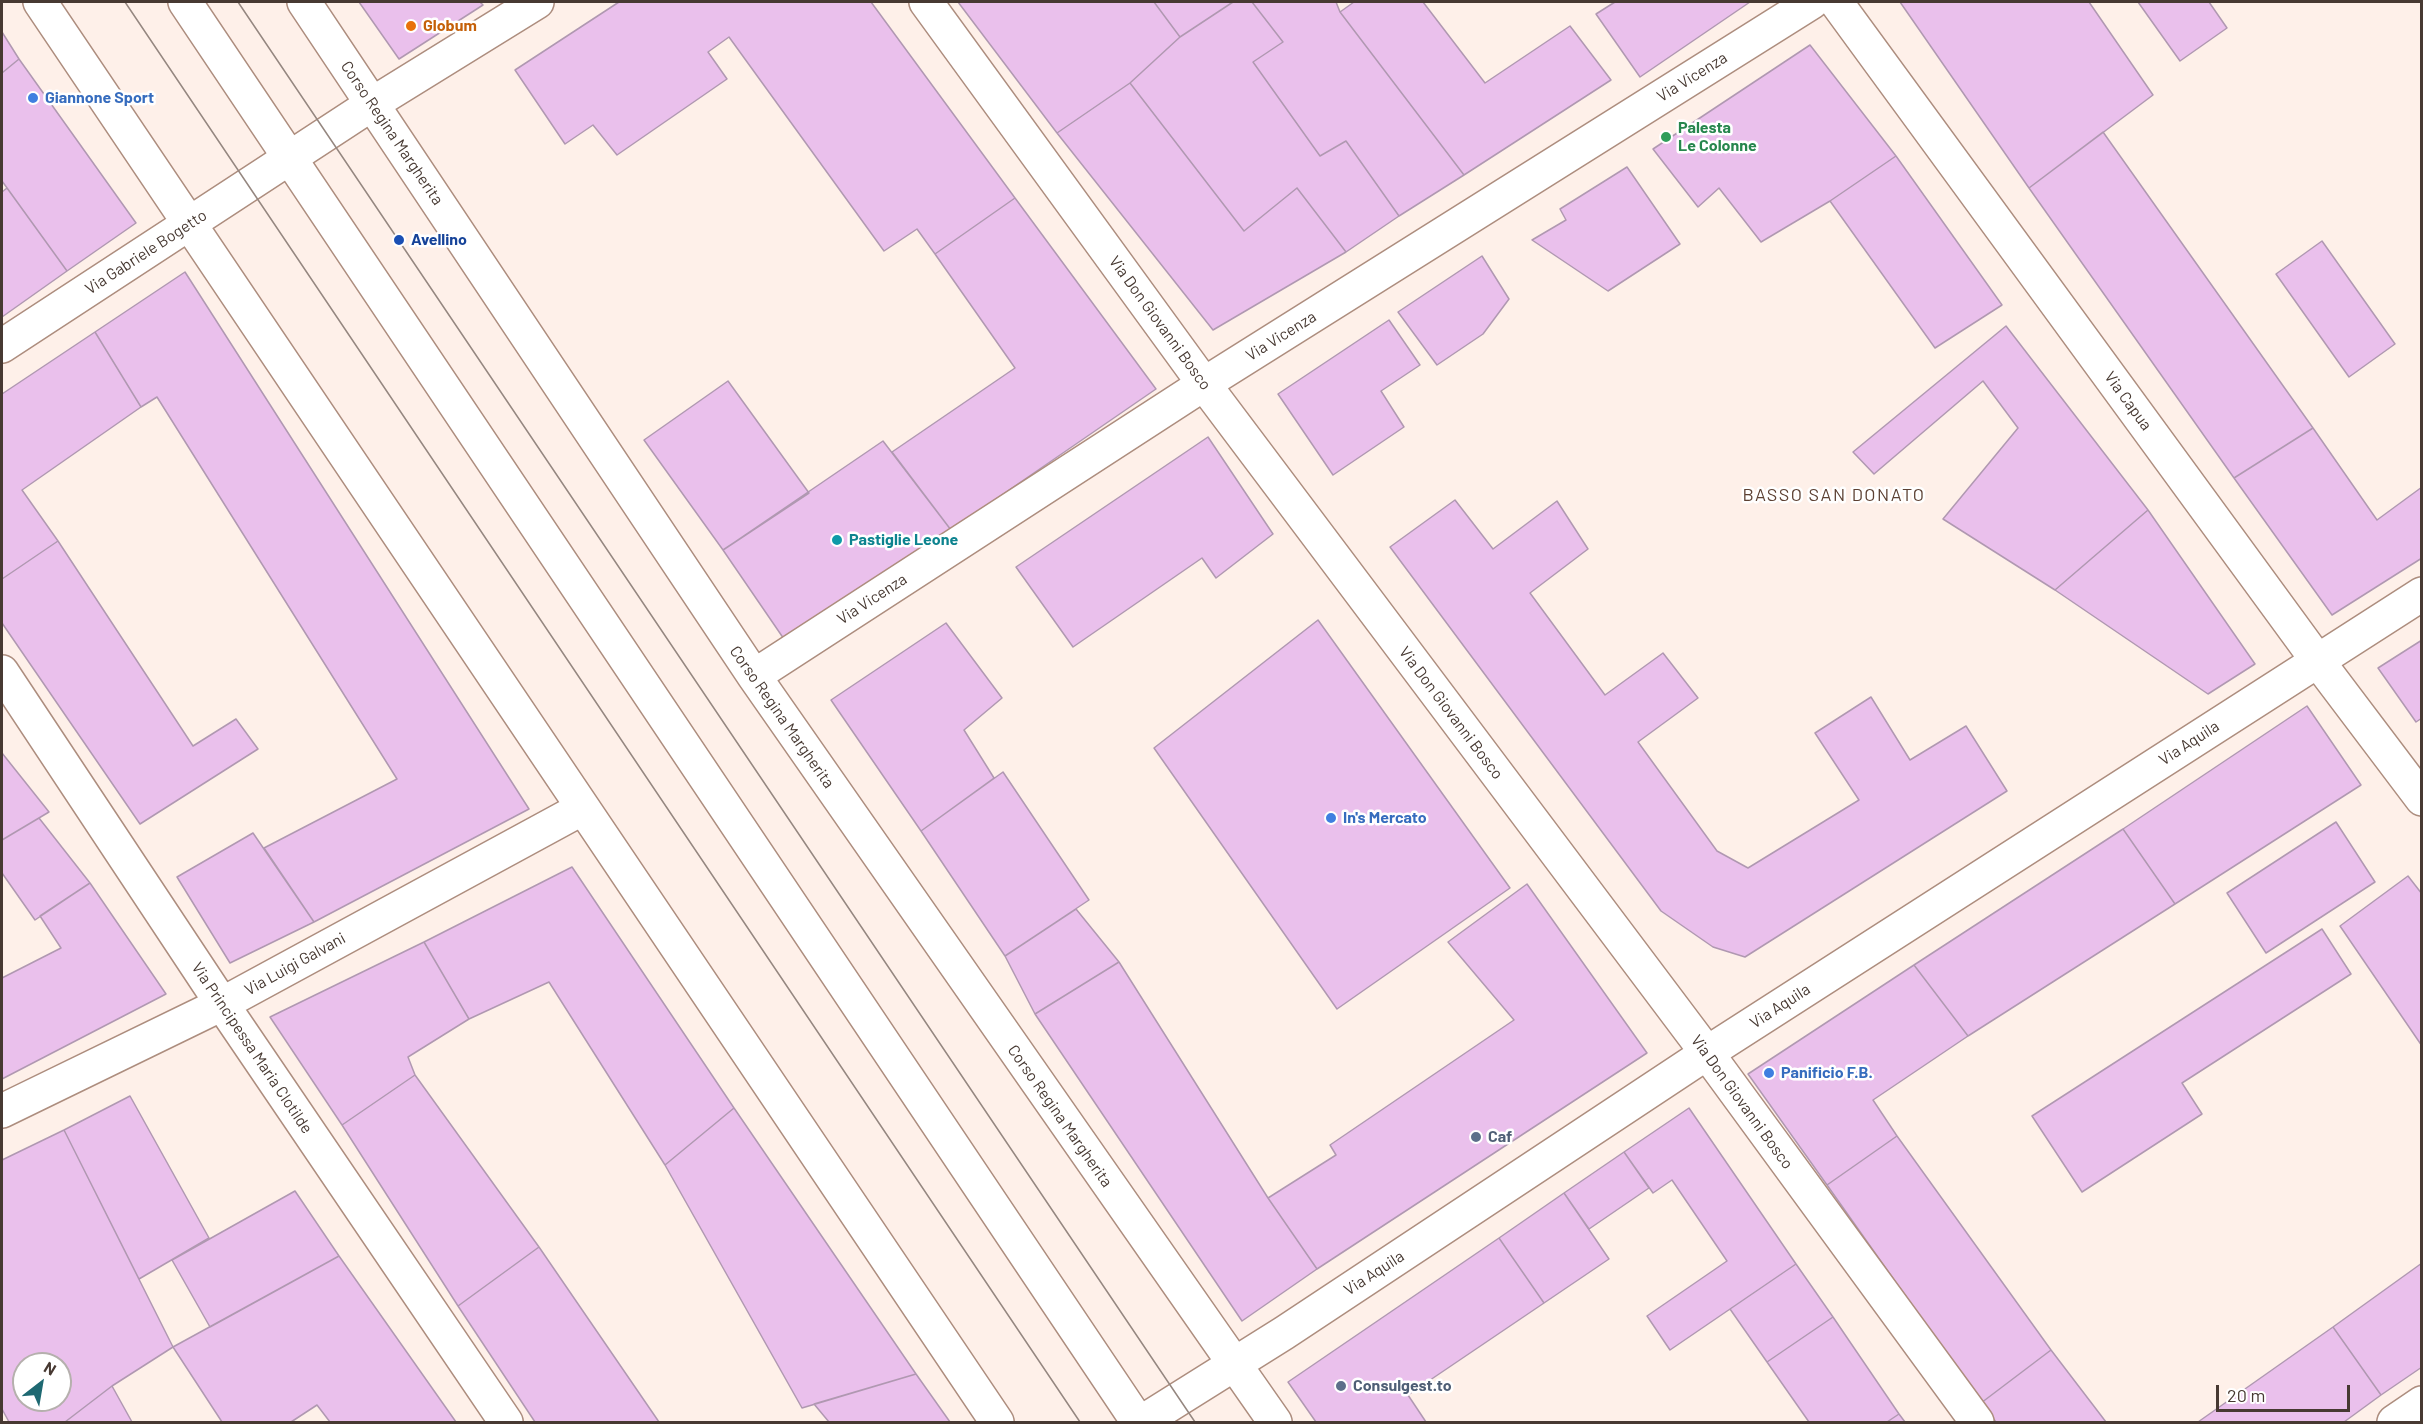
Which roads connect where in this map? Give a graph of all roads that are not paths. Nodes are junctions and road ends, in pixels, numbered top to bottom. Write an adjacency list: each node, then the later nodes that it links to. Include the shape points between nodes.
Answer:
1 (40, 2): 10 (street)
2 (185, 2): 9 (street)
3 (304, 2): 8 (street, Corso Regina Margherita)
4 (537, 2): 8 (street, Via Gabriele Bogetto)
5 (926, 2): 12 (street, Via Don Giovanni Bosco)
6 (1812, 2): 12 (street, Via Vicenza)
7 (1836, 2): 14 (street, Via Capua)
8 (372, 104): 9 (street, Via Gabriele Bogetto); 16 (street, Corso Regina Margherita)
9 (290, 158): 10 (street, Via Gabriele Bogetto); 26 (street)
10 (189, 224): 11 (street, Via Gabriele Bogetto); 18 (street)
11 (2, 346)
12 (1204, 384): 16 (street, Via Vicenza); 20 (street, Via Don Giovanni Bosco)
13 (2421, 594): 14 (street, Via Aquila)
14 (2317, 660): 17 (street, Via Capua); 20 (street, Via Aquila)
15 (2, 672): 19 (street, Via Principessa Maria Clotilde)
16 (754, 676): 22 (street, Corso Regina Margherita)
17 (2421, 799)
18 (583, 808): 19 (street, Via Luigi Galvani); 25 (street)
19 (222, 1004): 21 (street, Via Luigi Galvani); 24 (street, Via Principessa Maria Clotilde)
20 (1707, 1053): 22 (street, Via Aquila); 28 (street, Via Don Giovanni Bosco)
21 (2, 1111)
22 (1233, 1364): 26 (street, Via Aquila); 27 (street, Corso Regina Margherita)
23 (2421, 1403): 29 (street)
24 (506, 1422)
25 (997, 1422)
26 (1140, 1422)
27 (1275, 1422)
28 (1977, 1422)
29 (2394, 1422)

